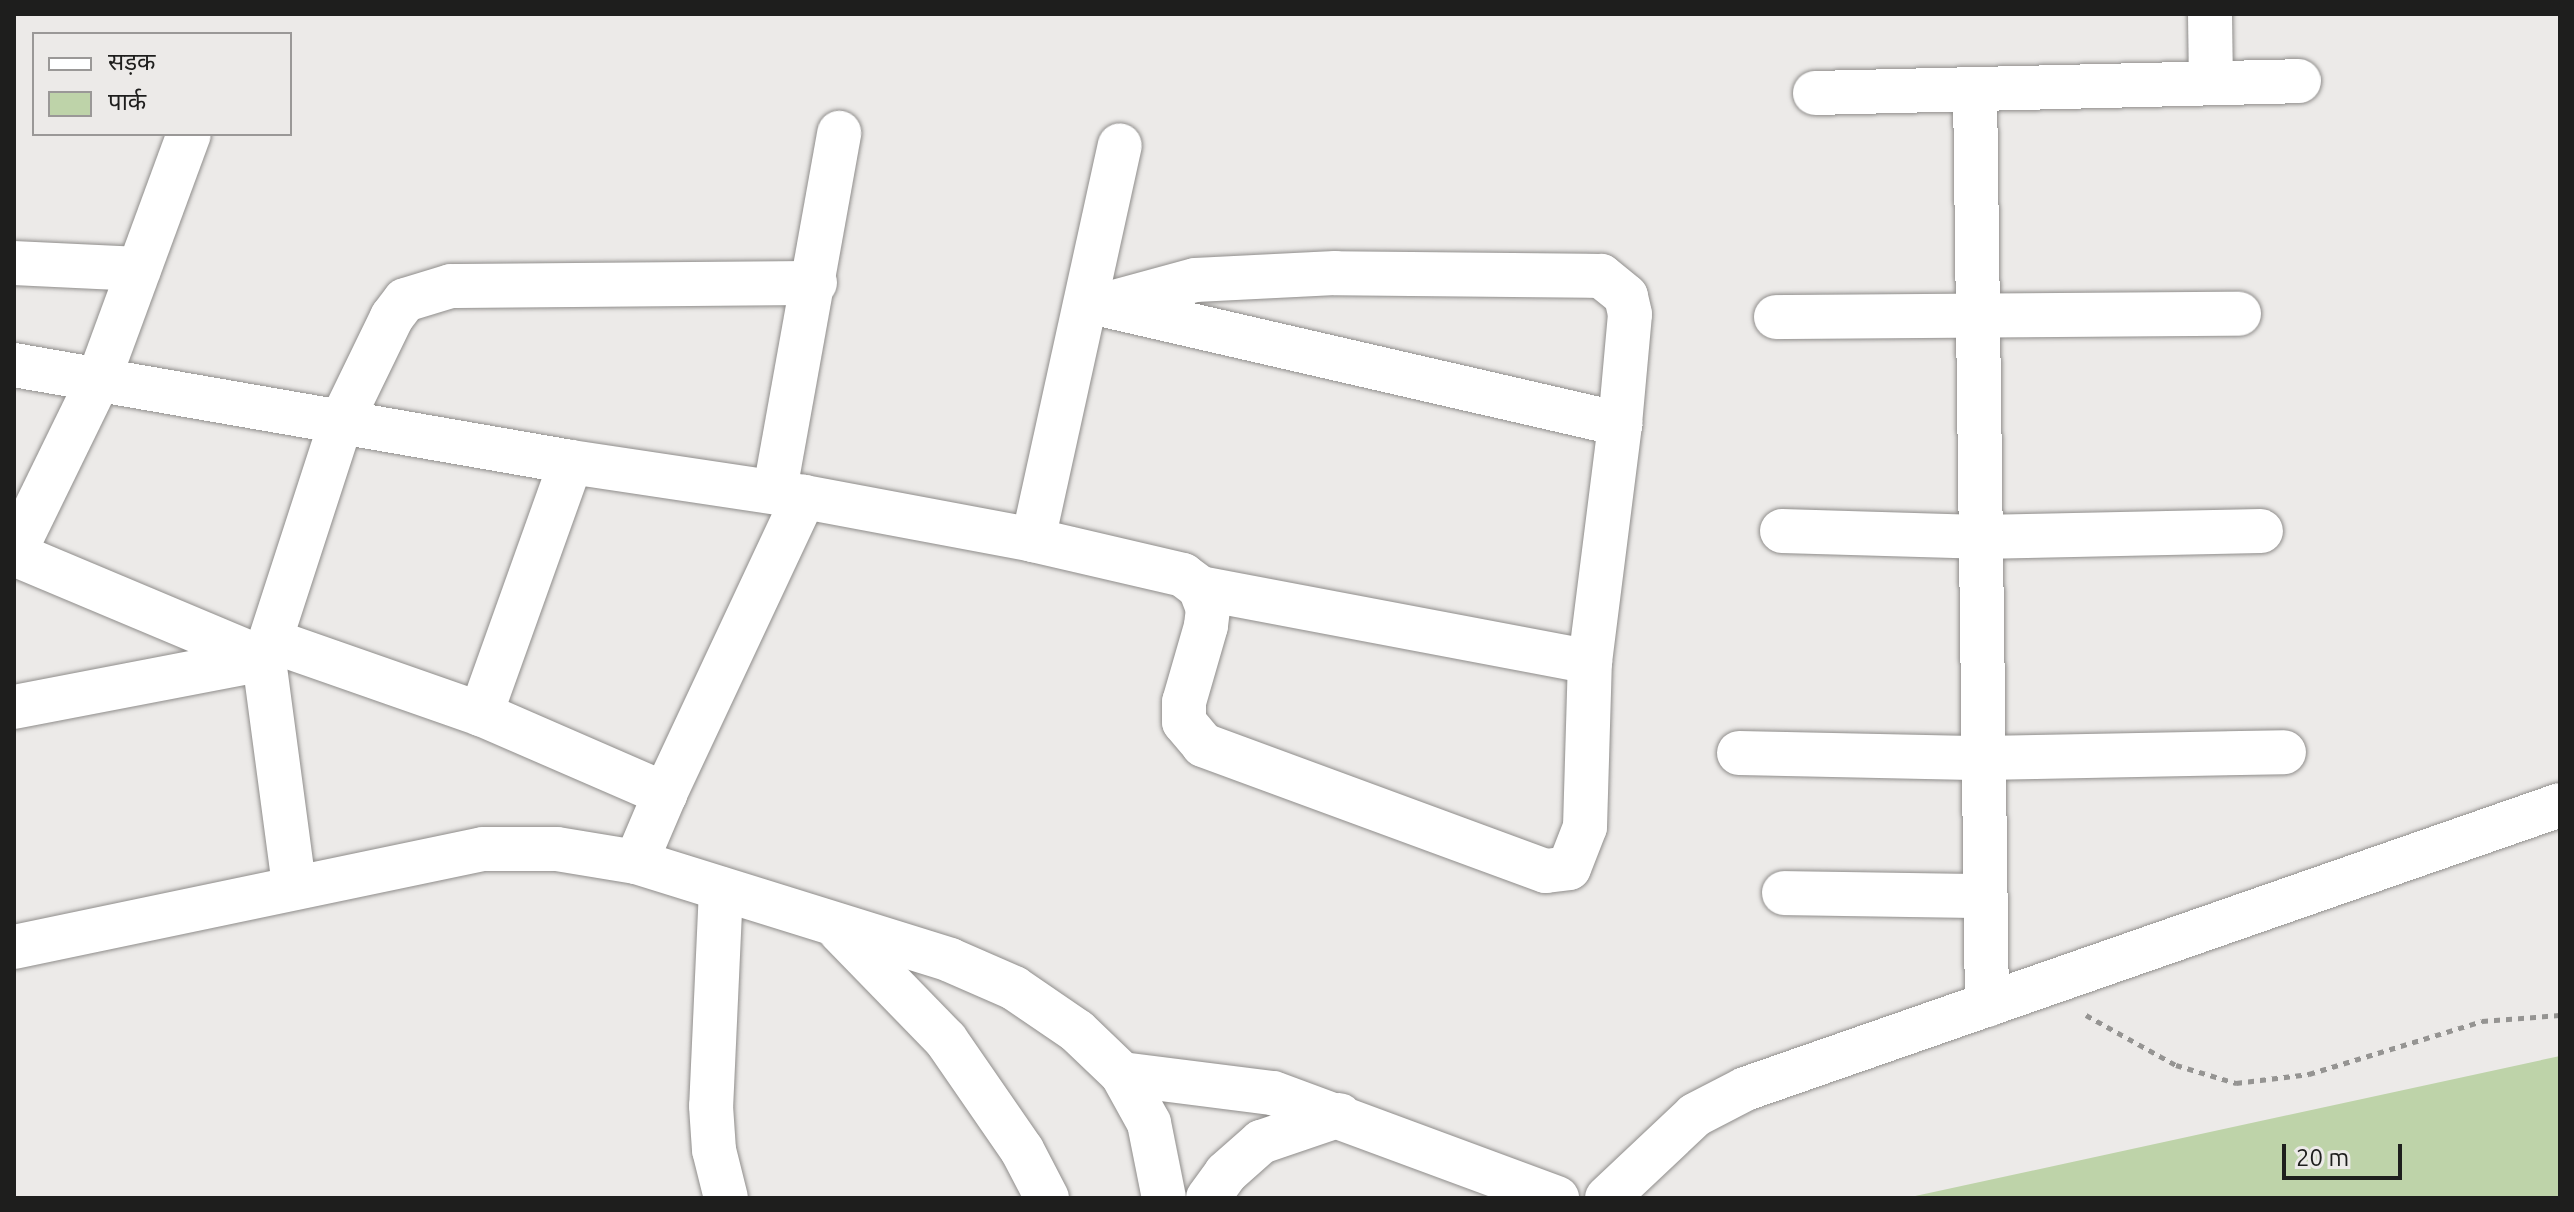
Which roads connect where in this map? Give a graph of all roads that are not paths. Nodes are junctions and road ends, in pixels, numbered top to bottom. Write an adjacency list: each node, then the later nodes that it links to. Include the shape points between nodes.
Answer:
1 (2210, 14): 3 (street)
2 (2299, 81): 3 (street)
3 (2211, 83): 4 (street)
4 (1975, 89): 5 (street); 13 (street)
5 (1815, 93)
6 (839, 133): 11 (street)
7 (188, 136): 10 (street)
8 (1120, 145): 12 (street)
9 (14, 263): 10 (street)
10 (139, 269): 17 (street)
11 (815, 283): 18 (street, via 425,290 405,300 392,317); 21 (street)
12 (1094, 305): 19 (street); 19 (street, via 1170,284 1222,277 1601,276 1626,296 1630,314); 25 (street)
13 (1977, 313): 14 (street); 15 (street); 24 (street)
14 (2239, 314)
15 (1776, 317)
16 (14, 365): 17 (street)
17 (98, 381): 18 (street); 26 (street)
18 (341, 422): 20 (street); 28 (street)
19 (1620, 424): 29 (street)
20 (571, 462): 21 (street); 31 (street)
21 (790, 494): 25 (street); 35 (street)
22 (1782, 531): 24 (street)
23 (2261, 531): 24 (street)
24 (1980, 537): 34 (street)
25 (1033, 540): 27 (street, via 1183,575)
26 (14, 554): 28 (street)
27 (1200, 588): 29 (street); 29 (street, via 1208,609 1184,702 1190,736 1546,871 1569,868 1585,827)
28 (268, 650): 30 (street); 31 (street); 38 (street)
29 (1590, 662)
30 (14, 707)
31 (481, 714): 35 (street)
32 (2284, 752): 34 (street)
33 (1739, 753): 34 (street)
34 (1984, 758): 41 (street)
35 (665, 794): 37 (street)
36 (2560, 805): 44 (street)
37 (636, 862): 38 (street, via 557,849 483,849); 39 (street)
38 (294, 885): 43 (street)
39 (721, 889): 42 (street); 48 (street, via 711,1106 714,1150)
40 (1784, 893): 41 (street)
41 (1985, 896): 44 (street)
42 (835, 926): 45 (street, via 950,960 1014,988 1077,1031); 49 (street, via 946,1040 1022,1150)
43 (14, 947)
44 (1987, 1005): 52 (street, via 1719,1100 1695,1115)
45 (1122, 1074): 46 (street, via 1273,1093); 50 (street, via 1149,1123)
46 (1340, 1115): 47 (street); 51 (street, via 1261,1142 1226,1173)
47 (1540, 1196)
48 (726, 1198)
49 (1047, 1198)
50 (1164, 1198)
51 (1208, 1198)
52 (1607, 1198)

